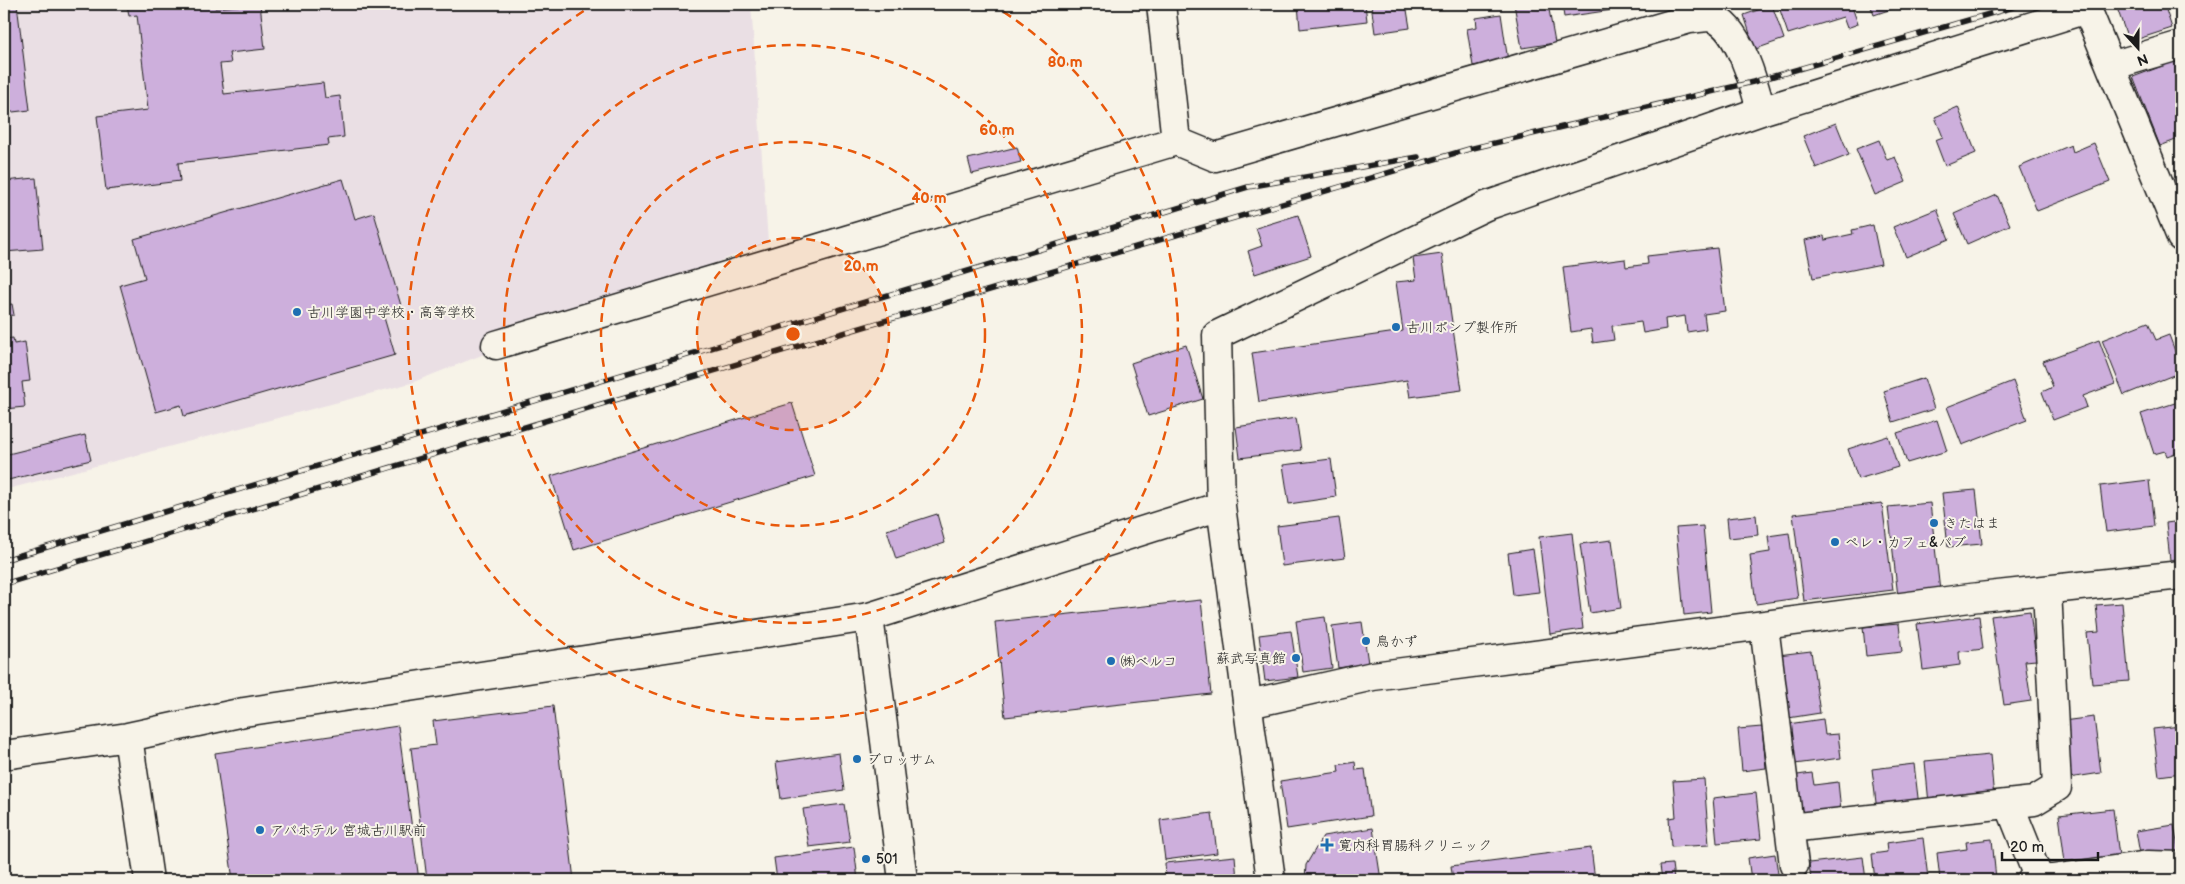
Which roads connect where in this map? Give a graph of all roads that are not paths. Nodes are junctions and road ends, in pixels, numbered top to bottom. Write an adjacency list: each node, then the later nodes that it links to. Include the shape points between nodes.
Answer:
1 (1161, 4): 6 (street)
2 (2086, 7): 4 (street); 5 (street)
3 (2181, 45): 4 (street)
4 (2111, 66): 7 (street)
5 (1761, 111): 6 (street, via 1753,82 1730,30 1712,18 1689,19 1215,157); 9 (street, via 1486,206 1217,335)
6 (1176, 141): 8 (street)
7 (2181, 237)
8 (496, 345)
9 (1221, 506): 12 (street); 14 (street)
10 (2181, 574): 11 (street)
11 (2047, 590): 13 (street); 17 (street, via 2057,787 2034,801)
12 (869, 617): 15 (street, via 244,712); 22 (street)
13 (1764, 626): 14 (street, via 1373,676); 18 (street)
14 (1249, 704): 23 (street)
15 (128, 737): 16 (street); 21 (street)
16 (4, 755)
17 (2009, 804): 18 (street); 24 (street)
18 (1789, 828): 19 (street)
19 (1794, 865)
20 (2181, 866): 24 (street, via 2148,865)
21 (148, 880)
22 (903, 880)
23 (1271, 880)
24 (2035, 880)

